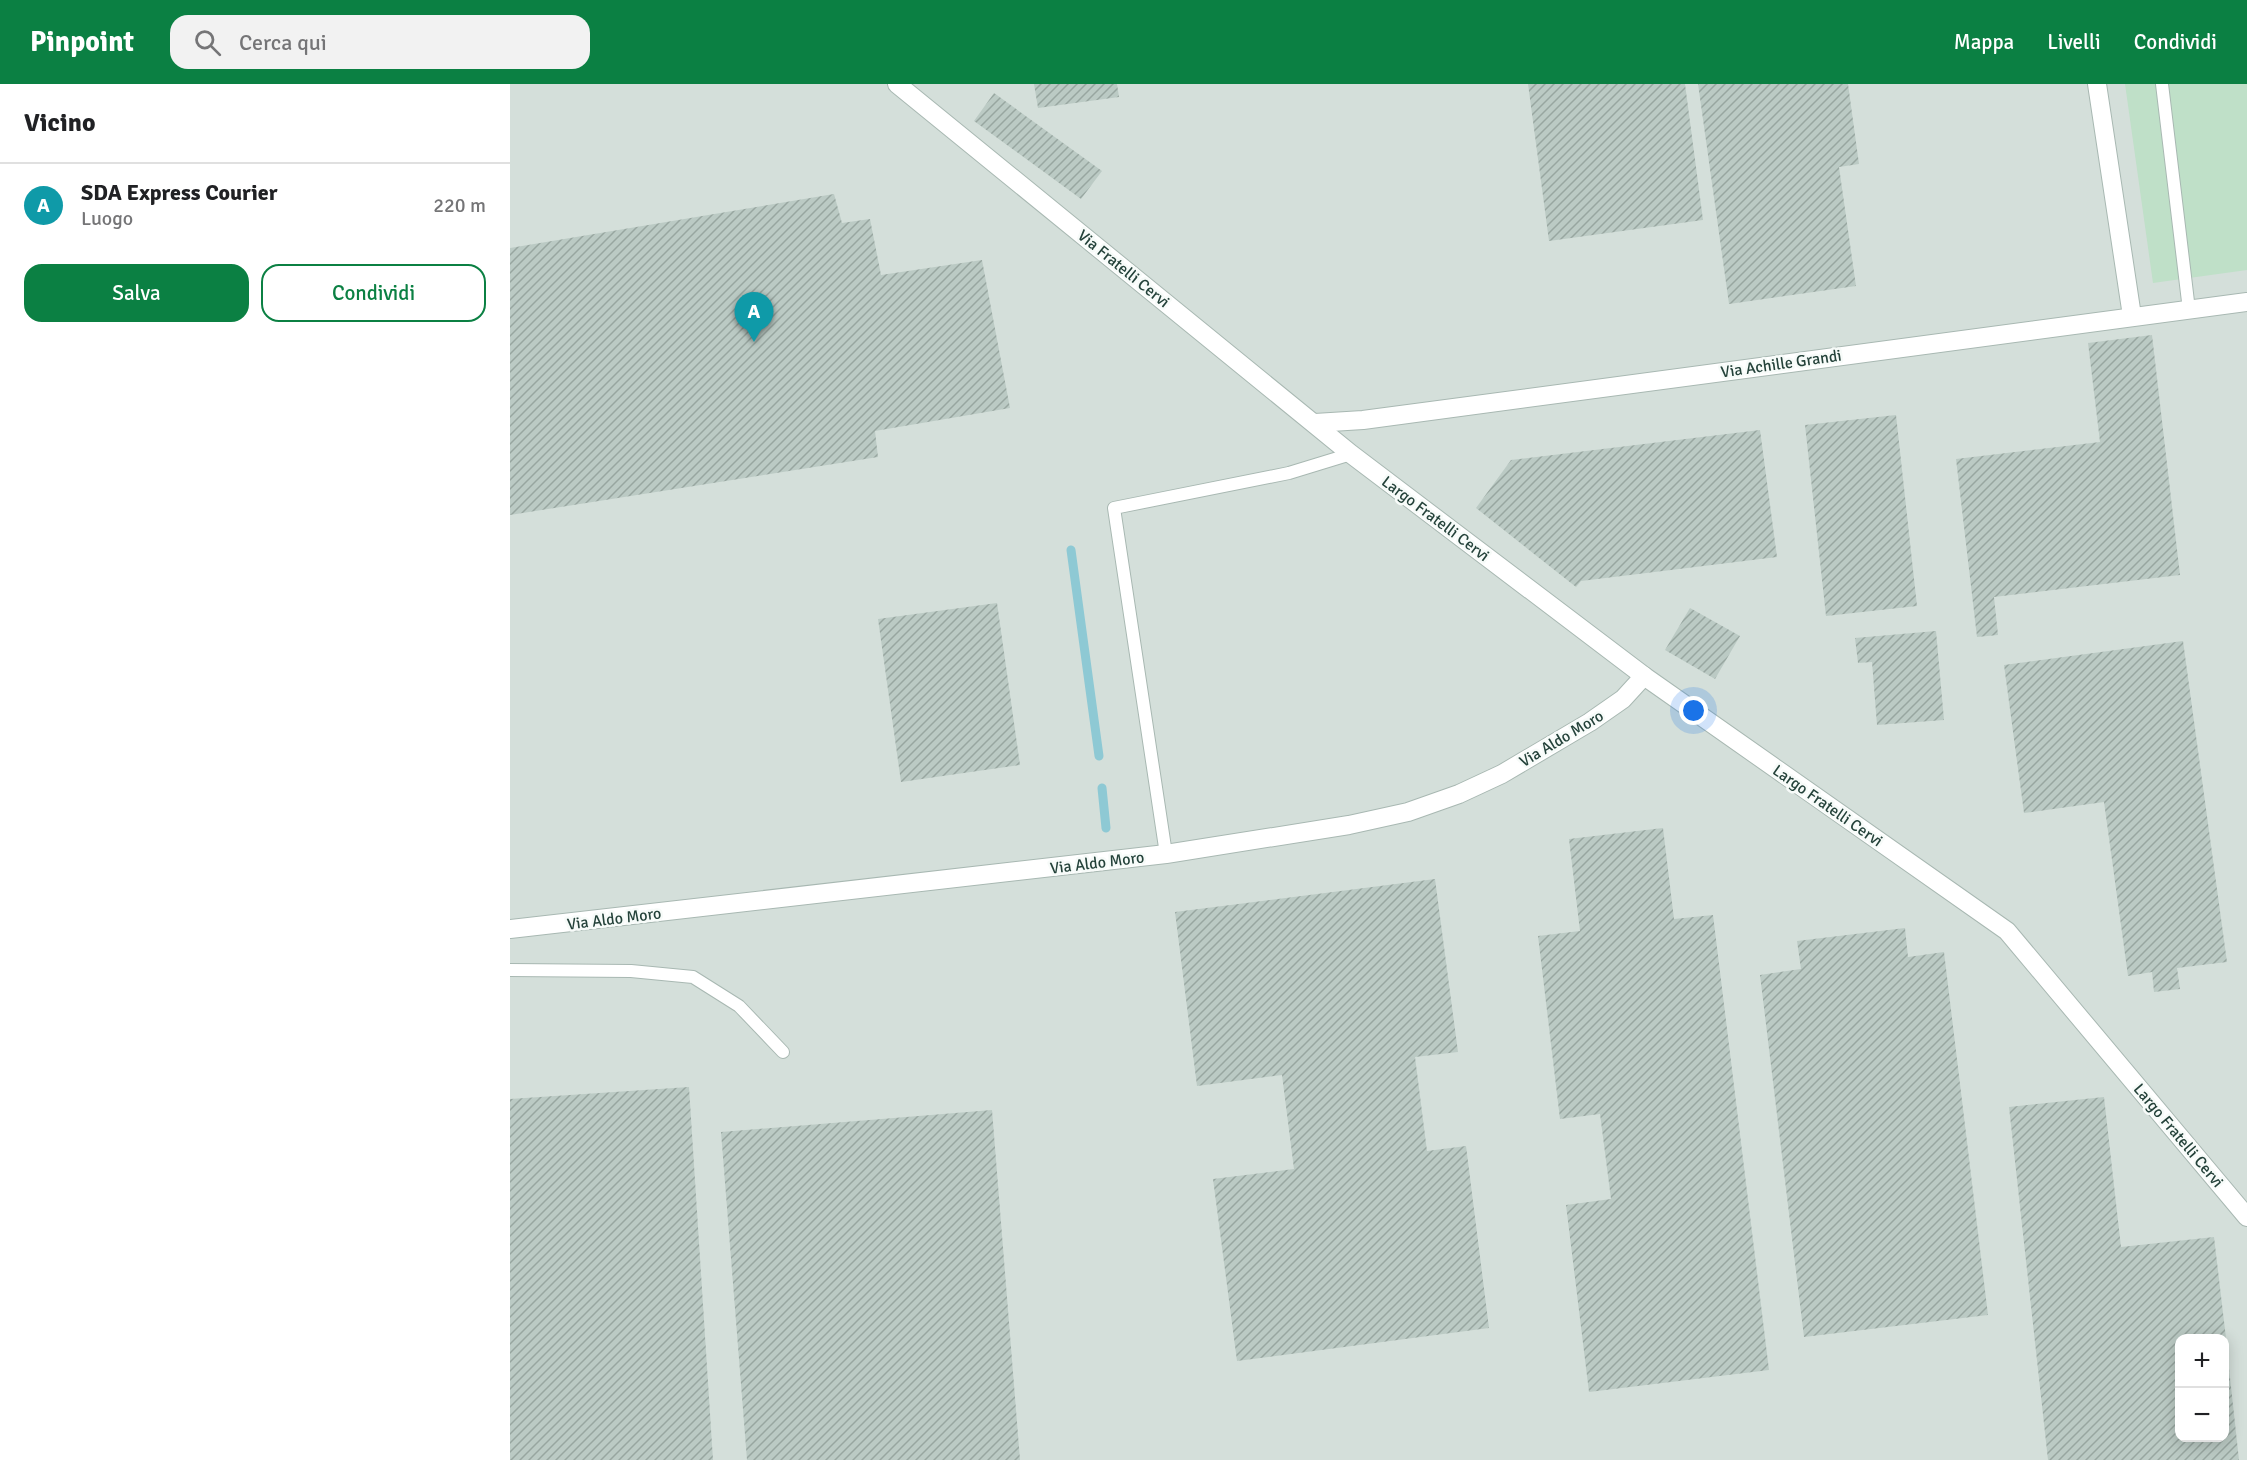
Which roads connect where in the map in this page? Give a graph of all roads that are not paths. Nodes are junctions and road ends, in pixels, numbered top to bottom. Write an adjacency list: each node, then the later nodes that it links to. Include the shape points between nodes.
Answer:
1 (897, 84): 7 (street, Via Fratelli Cervi)
2 (2097, 84): 6 (street)
3 (2162, 84): 5 (lane)
4 (2247, 302): 5 (street, Via Achille Grandi)
5 (2189, 310): 6 (street, Via Achille Grandi)
6 (2132, 316): 7 (street, Via Achille Grandi)
7 (1316, 423): 8 (street, Via Fratelli Cervi)
8 (1351, 454): 9 (street, Largo Fratelli Cervi); 10 (lane, via 1289,473 1114,508)
9 (1644, 676): 10 (street, Via Aldo Moro, via 1623,699 1590,722 1502,774 1459,794 1408,812 1349,825); 14 (street, Largo Fratelli Cervi, via 2007,931)
10 (1166, 854): 11 (street, Via Aldo Moro)
11 (510, 929)
12 (510, 970): 13 (lane, via 693,976 739,1006)
13 (783, 1052)
14 (2247, 1217)

